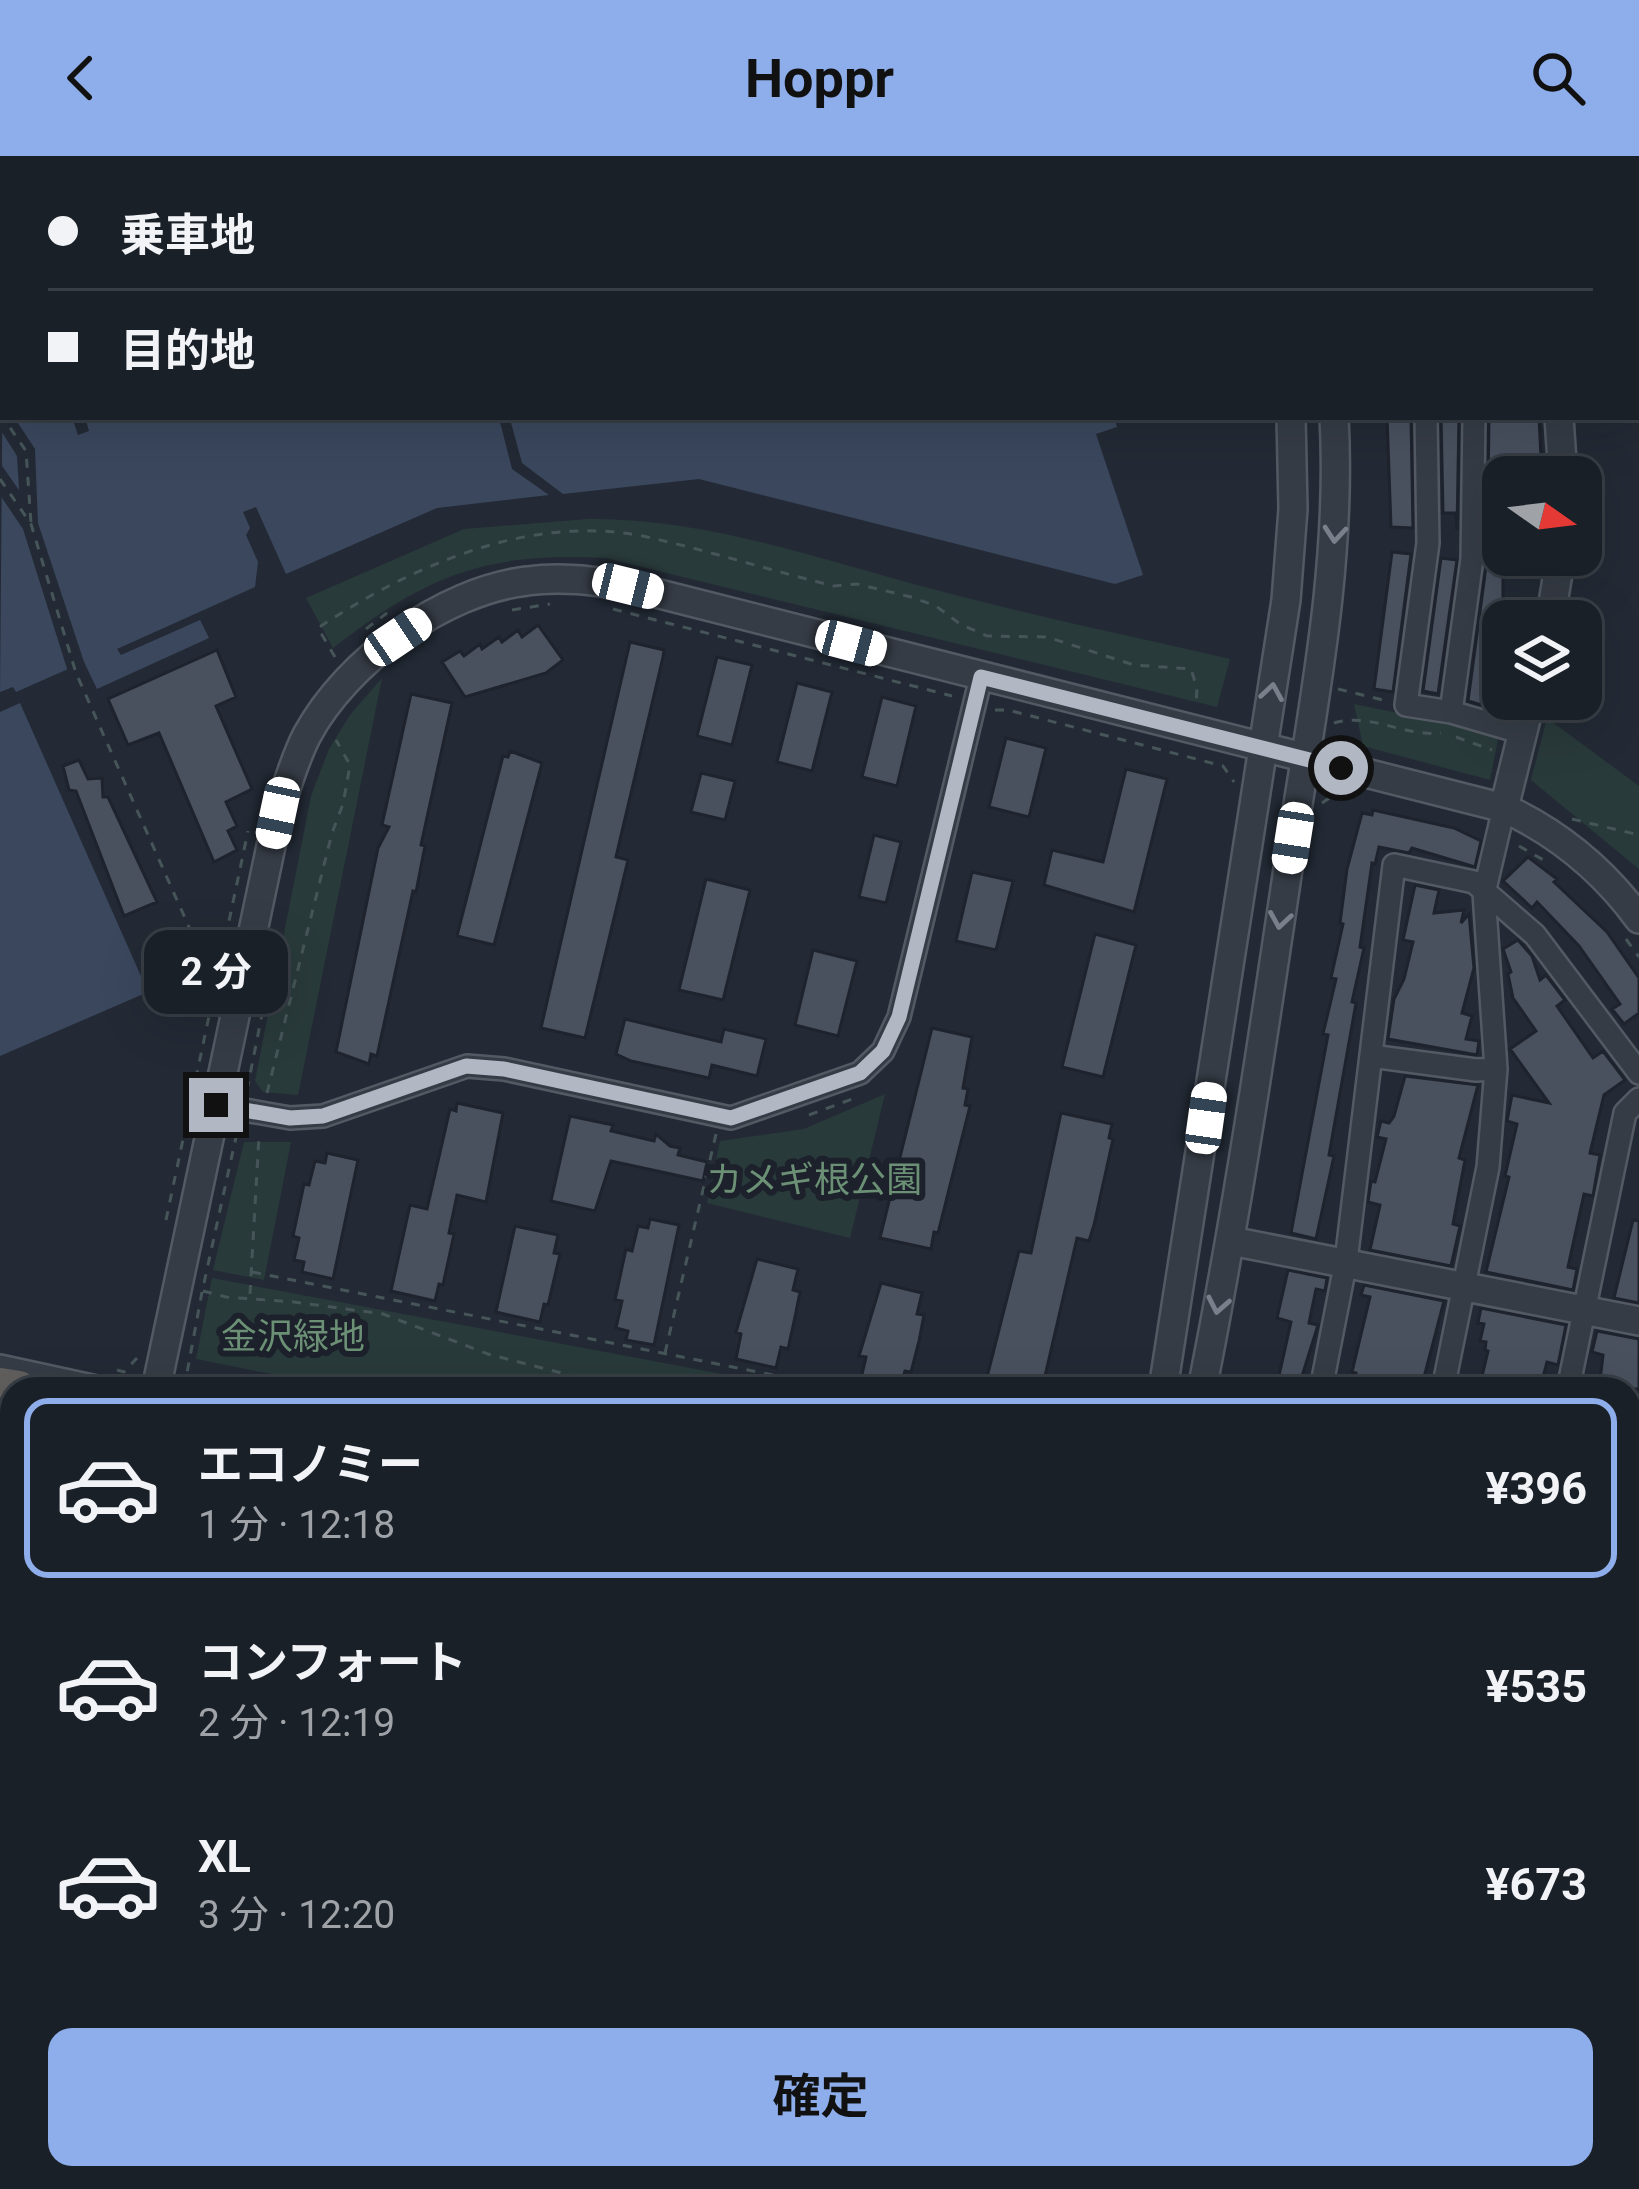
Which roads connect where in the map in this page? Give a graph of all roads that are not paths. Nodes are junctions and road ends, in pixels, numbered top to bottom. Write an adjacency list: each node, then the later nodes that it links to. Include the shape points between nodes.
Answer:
1 (1291, 420): 13 (street, one-way to 1, via 1290,567)
2 (1334, 420): 14 (street, one-way to 14, via 1336,524)
3 (1426, 420): 7 (street)
4 (1474, 420): 8 (street)
5 (1559, 420): 6 (street)
6 (1562, 456)
7 (1428, 543): 8 (street); 10 (street, via 1406,705)
8 (1472, 545): 10 (street)
9 (982, 664): 13 (street); 22 (street, via 899,1017 883,1051 860,1073 731,1118 466,1066 323,1116); 22 (street, via 567,578 494,587 422,621 350,675 296,762 278,813)
10 (1451, 712): 12 (street)
11 (1526, 720): 12 (street)
12 (1523, 734): 15 (street)
13 (1263, 749): 14 (street); 31 (street)
14 (1305, 759): 15 (street); 23 (street, one-way to 23)
15 (1504, 808): 16 (street); 17 (street, via 1576,851)
16 (1484, 892): 18 (street, via 1474,882 1394,865); 19 (street); 20 (street, via 1535,935)
17 (1639, 919)
18 (1371, 1056): 19 (street); 24 (street)
19 (1496, 1069): 25 (street, via 1488,1167)
20 (1639, 1073)
21 (1639, 1099): 26 (street, via 1625,1113)
22 (229, 1108): 30 (street)
23 (1231, 1241): 24 (street); 32 (street, one-way to 32)
24 (1346, 1261): 25 (street); 33 (street)
25 (1465, 1285): 26 (street); 34 (street)
26 (1585, 1309): 27 (street); 35 (street)
27 (1639, 1321)
28 (0, 1366): 29 (street)
29 (51, 1377)
30 (159, 1377)
31 (1165, 1377)
32 (1204, 1377)
33 (1323, 1377)
34 (1446, 1377)
35 (1571, 1377)

